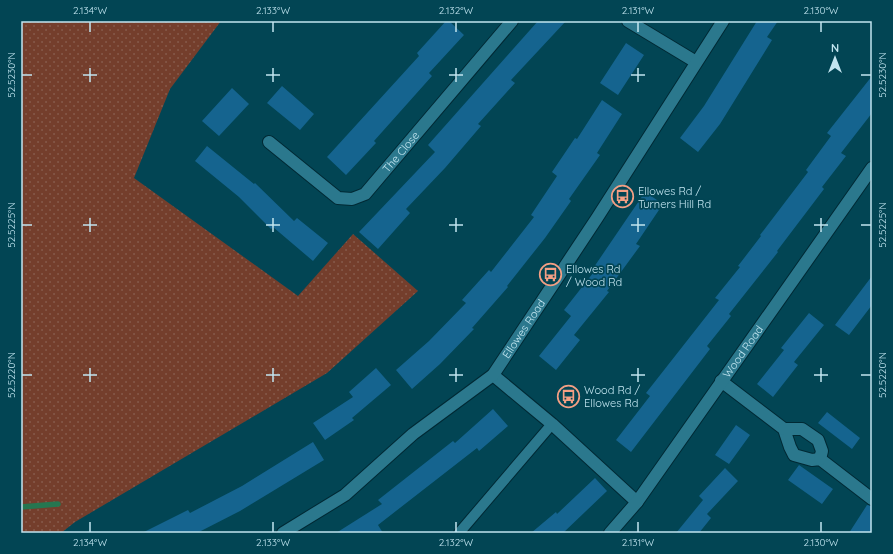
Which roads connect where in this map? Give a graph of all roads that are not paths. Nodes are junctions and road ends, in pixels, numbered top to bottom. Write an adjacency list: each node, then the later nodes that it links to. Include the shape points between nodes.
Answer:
1 (512, 21): 5 (street, The Close, via 366,194 352,199 338,198)
2 (628, 21): 4 (street)
3 (723, 21): 4 (street, Ellowes Road)
4 (696, 62): 7 (street, Ellowes Road)
5 (269, 142)
6 (872, 168): 8 (street, Wood Road)
7 (493, 375): 9 (street); 14 (street, Ellowes Road, via 413,434 345,495)
8 (721, 381): 10 (street); 13 (street, Wood Road)
9 (552, 424): 13 (street); 15 (lane)
10 (784, 429): 11 (street, via 794,455 812,460); 11 (street, via 802,429 818,440 822,451)
11 (820, 459): 12 (street)
12 (872, 498)
13 (636, 502): 16 (street, Wood Road)
14 (283, 533)
15 (459, 533)
16 (610, 533)

